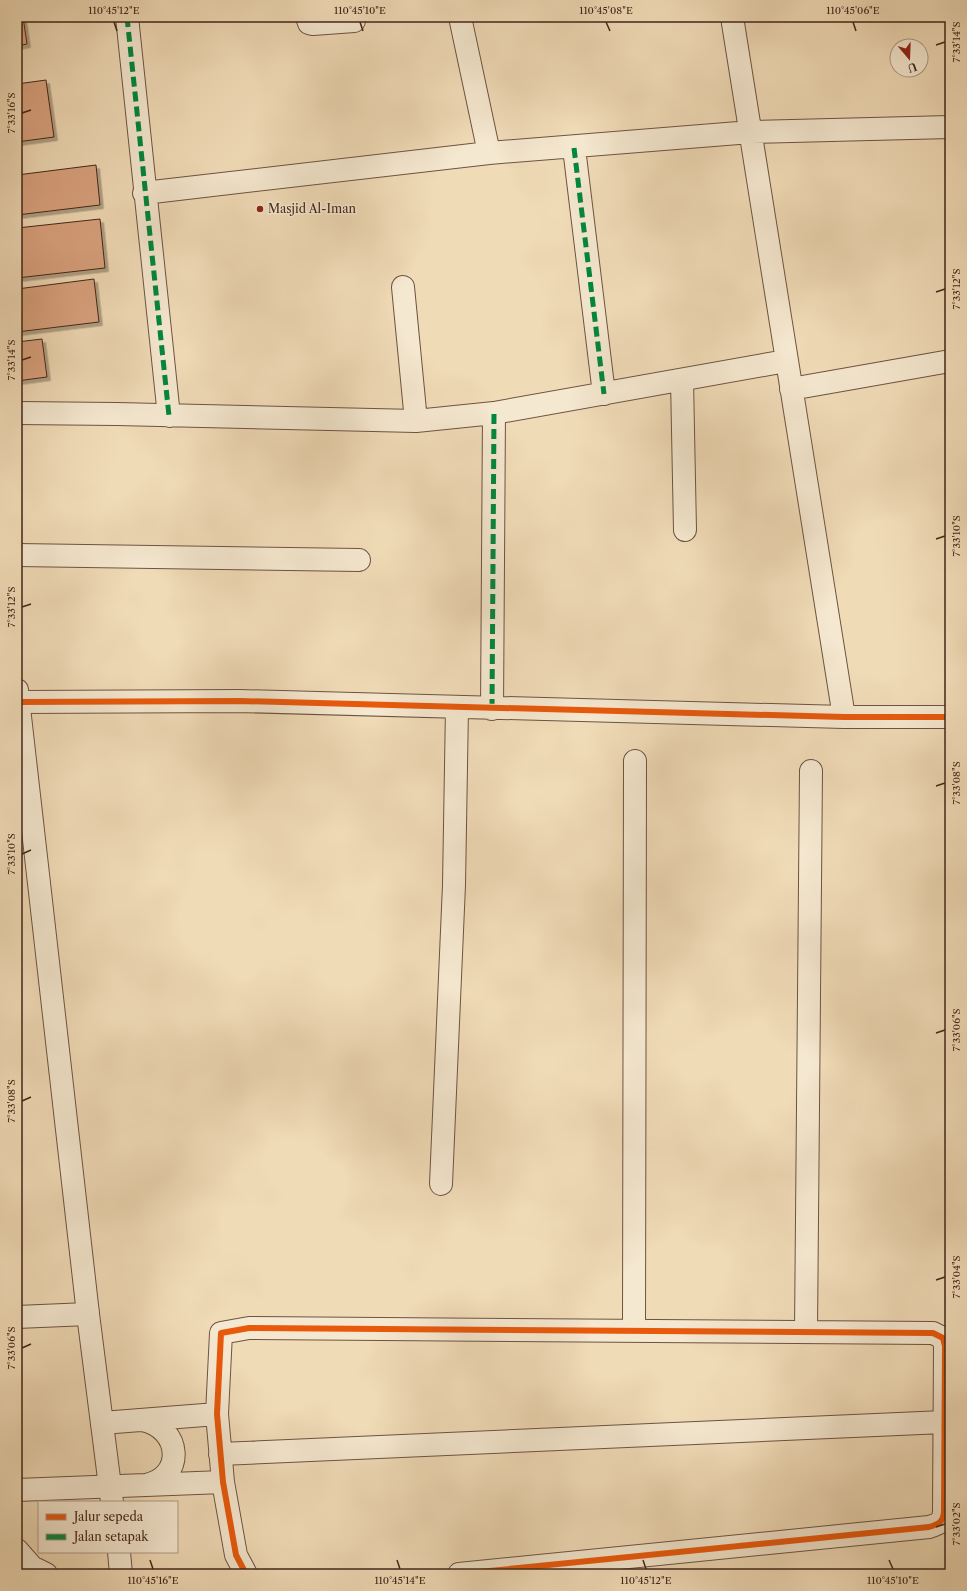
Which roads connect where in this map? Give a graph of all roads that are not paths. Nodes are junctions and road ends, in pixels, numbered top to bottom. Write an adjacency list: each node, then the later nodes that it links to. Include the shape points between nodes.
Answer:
1 (127, 17): 10 (street)
2 (307, 17): 5 (street, via 313,24)
3 (460, 17): 9 (street)
4 (732, 17): 7 (street)
5 (354, 22)
6 (950, 127): 7 (street)
7 (751, 132): 8 (street); 12 (street)
8 (574, 148): 9 (street); 16 (street)
9 (489, 153): 10 (street)
10 (144, 193): 19 (street)
11 (403, 287): 20 (street)
12 (786, 361): 14 (street); 15 (street)
13 (950, 361): 15 (street)
14 (682, 380): 16 (street); 21 (street)
15 (791, 389): 27 (street)
16 (604, 394): 18 (street)
17 (17, 413): 19 (street)
18 (494, 413): 20 (street); 26 (street)
19 (169, 416): 20 (street)
20 (416, 421)
21 (685, 530)
22 (17, 555): 23 (street)
23 (359, 560)
24 (18, 696): 25 (street); 32 (street)
25 (457, 707): 26 (street); 31 (street, via 454,885)
26 (492, 709): 27 (street)
27 (844, 717): 28 (street)
28 (950, 717)
29 (635, 761): 34 (street)
30 (811, 771): 35 (street)
31 (441, 1184)
32 (88, 1314): 33 (street); 39 (street)
33 (17, 1317)
34 (634, 1330): 35 (street); 36 (street, via 249,1328 221,1333)
35 (806, 1331): 38 (street, via 933,1333 943,1338)
36 (217, 1414): 37 (street); 40 (street)
37 (141, 1420): 39 (street); 42 (street, via 152,1422 162,1428 169,1436 173,1447 173,1458 162,1478 152,1484)
38 (944, 1422): 40 (street); 47 (street, via 944,1512 940,1524)
39 (102, 1424): 44 (street)
40 (220, 1454): 41 (street)
41 (222, 1482): 42 (street); 50 (street, via 236,1555)
42 (141, 1486): 44 (street)
43 (17, 1490): 44 (street)
44 (111, 1494)
45 (17, 1550): 48 (street, via 32,1567)
46 (119, 1553): 49 (street)
47 (572, 1568): 51 (street)
48 (46, 1574)
49 (122, 1574)
50 (246, 1574)
51 (459, 1574)

